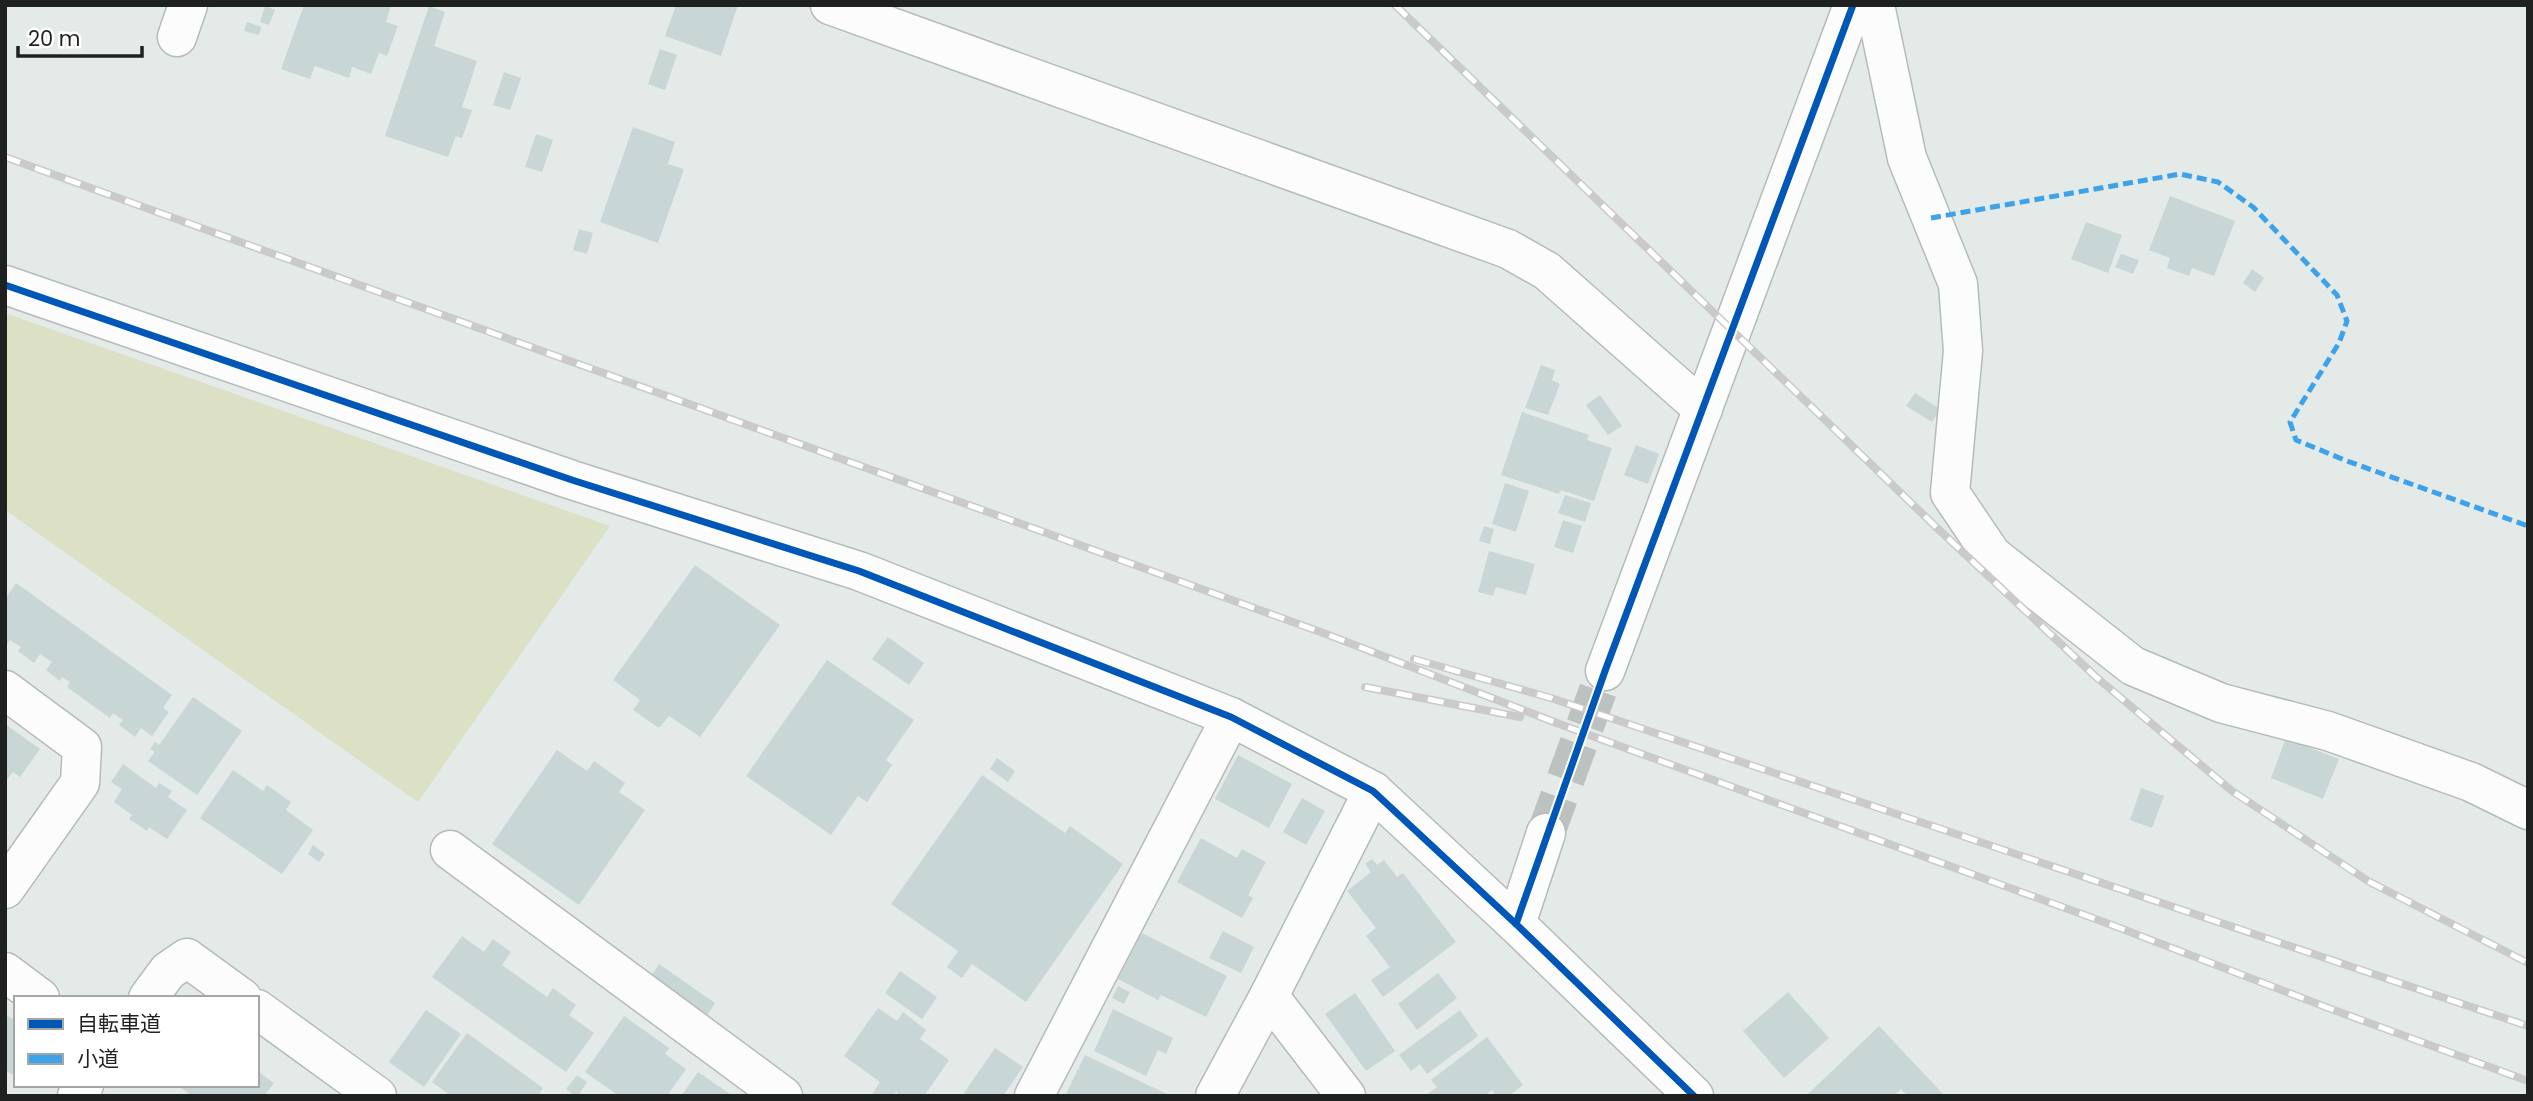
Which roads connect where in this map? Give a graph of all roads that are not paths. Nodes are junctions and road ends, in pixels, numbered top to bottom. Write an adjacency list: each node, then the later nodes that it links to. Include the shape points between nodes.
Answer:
1 (830, 5): 5 (street, via 1508,249 1547,271)
2 (1853, 5): 5 (street)
3 (1875, 5): 10 (street, via 1907,158 1958,284 1963,351 1950,494 1992,555 2133,666 2221,703 2328,731 2471,782)
4 (5, 285): 8 (street, via 572,480 859,571)
5 (1703, 409): 6 (street)
6 (1605, 671)
7 (5, 690): 13 (street, via 82,747 79,783)
8 (1231, 717): 9 (street); 23 (street)
9 (1373, 791): 14 (street); 19 (street)
10 (2528, 810)
11 (1546, 833): 14 (street)
12 (450, 850): 22 (street)
13 (5, 889)
14 (1516, 923): 26 (street)
15 (5, 972): 16 (street)
16 (37, 996)
17 (149, 996): 18 (street, via 168,971 187,958)
18 (239, 996)
19 (1269, 996): 24 (street); 25 (street)
20 (259, 1010): 21 (street)
21 (377, 1096)
22 (783, 1096)
23 (1034, 1096)
24 (1215, 1096)
25 (1346, 1096)
26 (1694, 1096)

